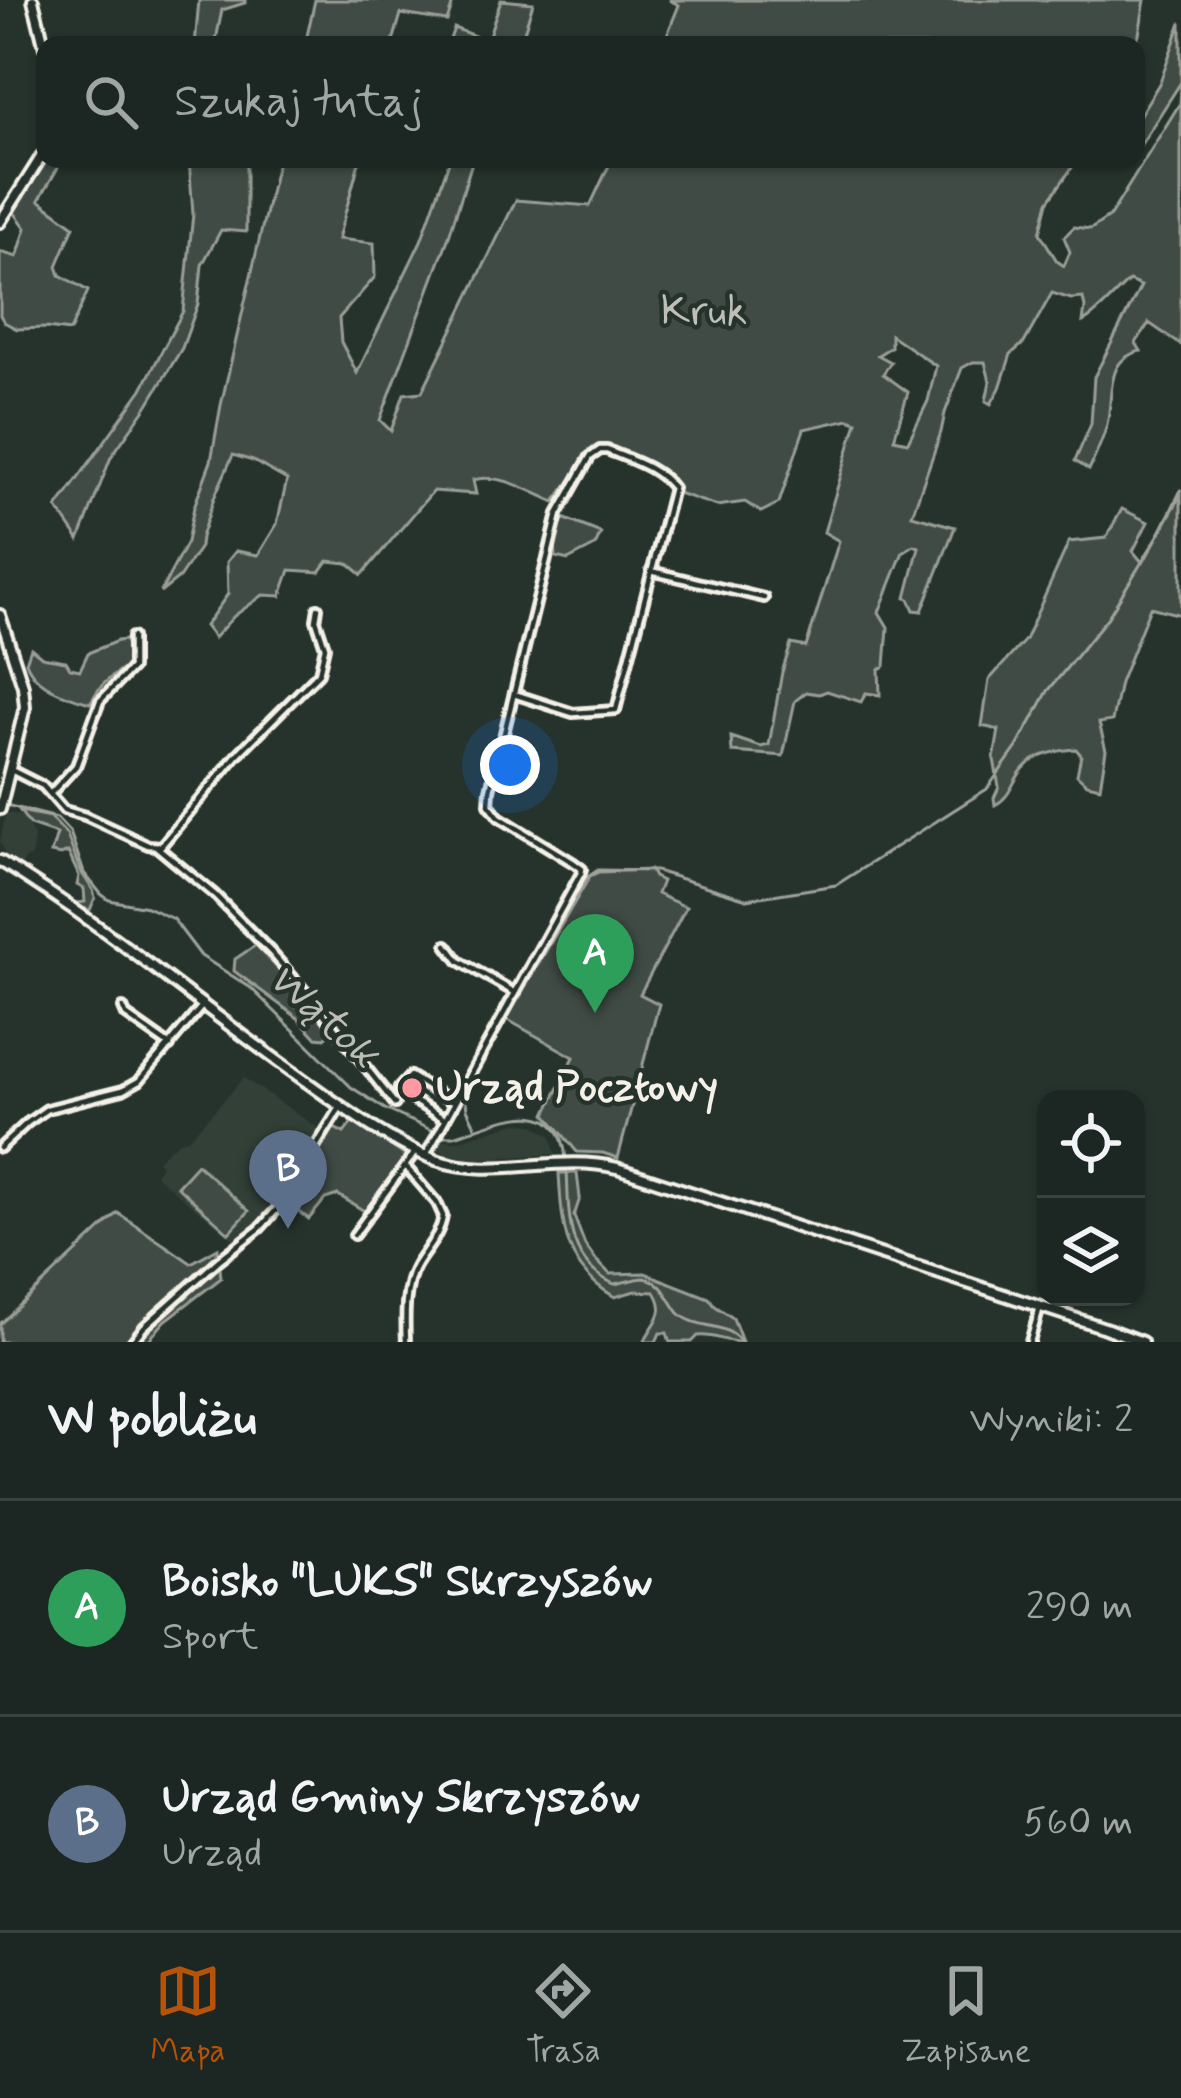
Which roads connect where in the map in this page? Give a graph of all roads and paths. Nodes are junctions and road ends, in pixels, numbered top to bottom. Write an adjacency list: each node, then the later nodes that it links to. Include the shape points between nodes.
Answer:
1 (33, 0): 2 (street)
2 (42, 36)
3 (36, 165): 4 (street)
4 (0, 222)
5 (651, 572): 6 (street); 10 (street, via 616,710 574,713); 10 (street, via 673,488 649,467 607,450 592,453 558,514)
6 (764, 598)
7 (318, 608): 14 (street, via 325,647 319,674)
8 (0, 615): 11 (street, via 25,696)
9 (132, 637): 12 (street, via 132,668 100,701 76,766)
10 (514, 694): 17 (street, via 490,808 582,869)
11 (10, 770): 12 (street); 13 (street)
12 (51, 794): 14 (street, via 64,810)
13 (0, 809)
14 (157, 847): 22 (street, via 272,953)
15 (0, 861): 18 (street)
16 (447, 945): 17 (street, via 459,961)
17 (516, 993): 21 (street)
18 (202, 1006): 20 (street); 23 (street)
19 (123, 1009): 20 (street)
20 (170, 1046): 25 (street, via 131,1086 47,1108)
21 (454, 1103): 24 (street); 24 (street, via 410,1076 400,1088)
22 (395, 1104)
23 (341, 1106): 26 (street); 31 (street, via 278,1209)
24 (444, 1119): 26 (street)
25 (0, 1148)
26 (421, 1154): 27 (street); 29 (street, via 472,1167 617,1168)
27 (406, 1167): 28 (street); 32 (street, via 443,1216 412,1272)
28 (354, 1235)
29 (1037, 1305)
30 (1040, 1306): 33 (street); 34 (street)
31 (132, 1342)
32 (406, 1342)
33 (1030, 1342)
34 (1142, 1342)

